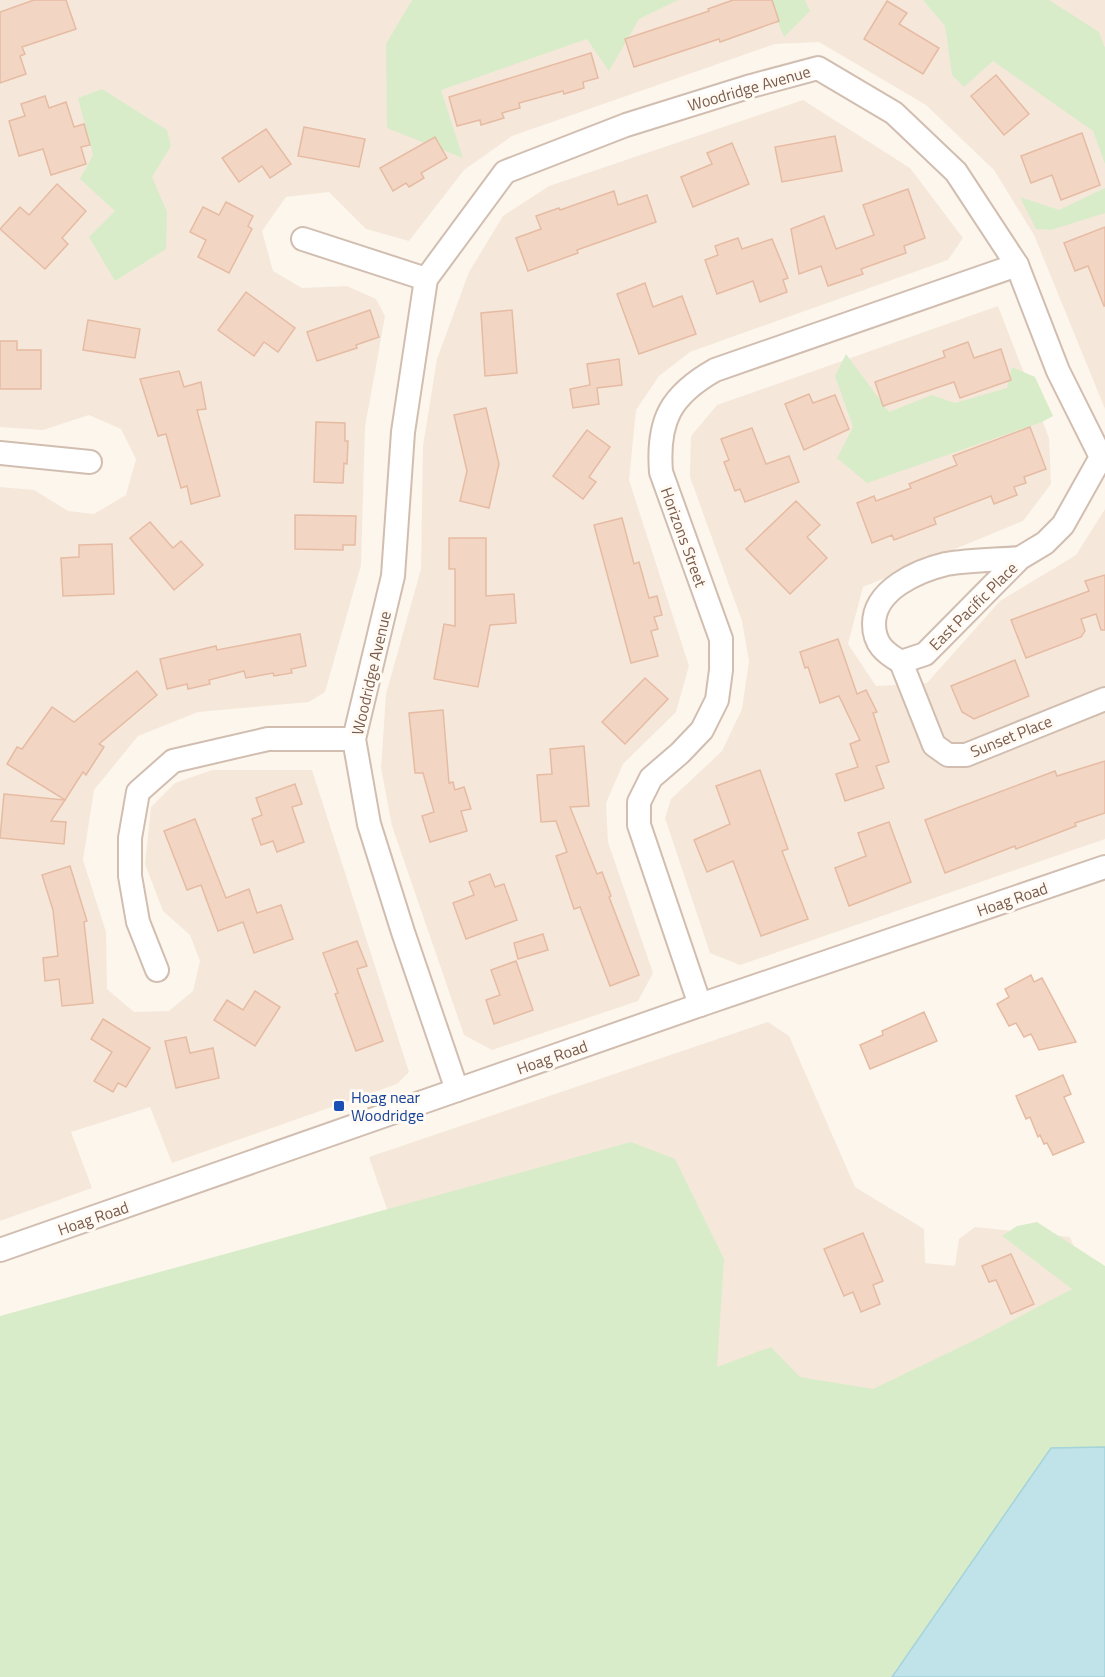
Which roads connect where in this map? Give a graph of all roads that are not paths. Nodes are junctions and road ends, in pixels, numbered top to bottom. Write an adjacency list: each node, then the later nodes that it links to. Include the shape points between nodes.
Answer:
1 (303, 239): 3 (street)
2 (1017, 265): 3 (street, Woodridge Avenue, via 956,172 894,113 818,68 626,125 505,172); 5 (street, Woodridge Avenue, via 1058,371); 13 (street, Horizons Street, via 715,370 694,382 678,398 665,421 659,447 661,471 721,639 721,669 717,700 702,730 651,778 639,802 639,825)
3 (426, 279): 10 (street, Woodridge Avenue, via 403,432 393,576)
4 (0, 453): 6 (street)
5 (1103, 456): 7 (street, East Pacific Place, via 1063,525 1045,543)
6 (90, 462)
7 (1020, 558): 8 (street, East Pacific Place, via 926,654); 8 (street, East Pacific Place, via 946,564 912,576 887,592 874,613 874,635 884,652)
8 (902, 662): 9 (street, Sunset Place, via 934,745 948,755 966,755)
9 (1105, 699)
10 (354, 739): 12 (street, via 268,739 173,761 138,792 130,838 130,876 138,922); 14 (street, Woodridge Avenue, via 369,824)
11 (1105, 867): 13 (street, Hoag Road)
12 (157, 970)
13 (700, 1005): 14 (street, Hoag Road)
14 (457, 1090): 15 (street, Hoag Road)
15 (0, 1250)

